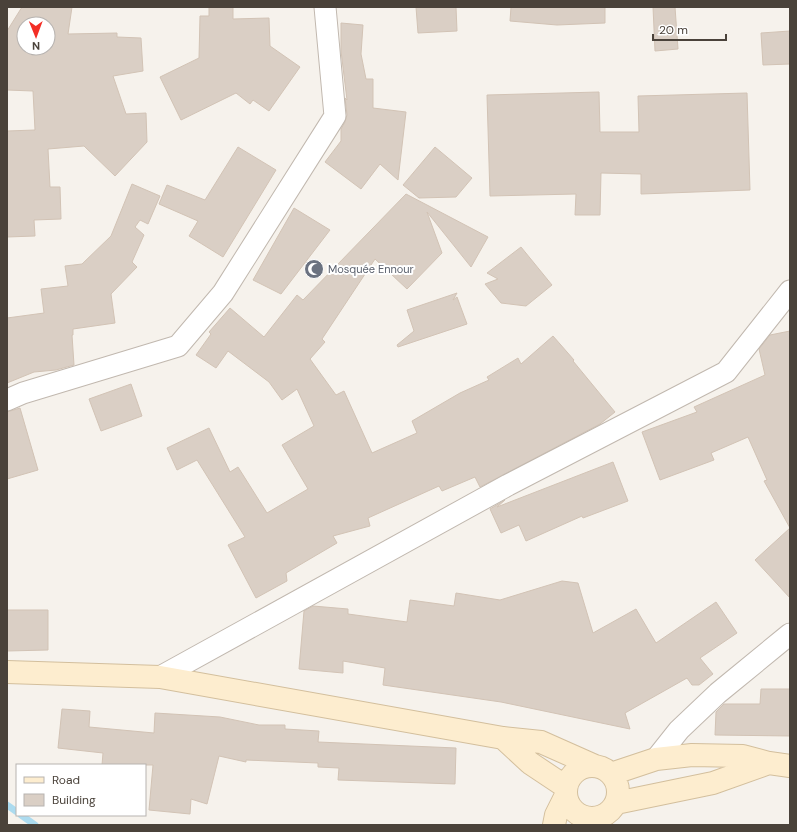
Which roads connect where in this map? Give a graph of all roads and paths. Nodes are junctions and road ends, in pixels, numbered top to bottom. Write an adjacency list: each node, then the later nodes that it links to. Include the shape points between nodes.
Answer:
1 (325, 7): 3 (street, via 335,116 223,293 178,346)
2 (790, 292): 6 (street, via 726,372 508,485)
3 (7, 400)
4 (790, 634): 8 (street, via 718,693 679,730)
5 (7, 672): 6 (street)
6 (160, 676): 7 (street)
7 (503, 738): 11 (street, via 541,742); 12 (street)
8 (656, 759): 9 (street, via 692,755 742,756); 11 (street)
9 (769, 763): 10 (street); 13 (street, via 713,782)
10 (790, 766)
11 (603, 770): 12 (street, via 587,766 580,768 569,779); 13 (street, via 616,780)
12 (566, 791): 14 (street, via 568,803); 15 (street)
13 (616, 803): 14 (street, via 606,814)
14 (585, 822)
15 (554, 825)

